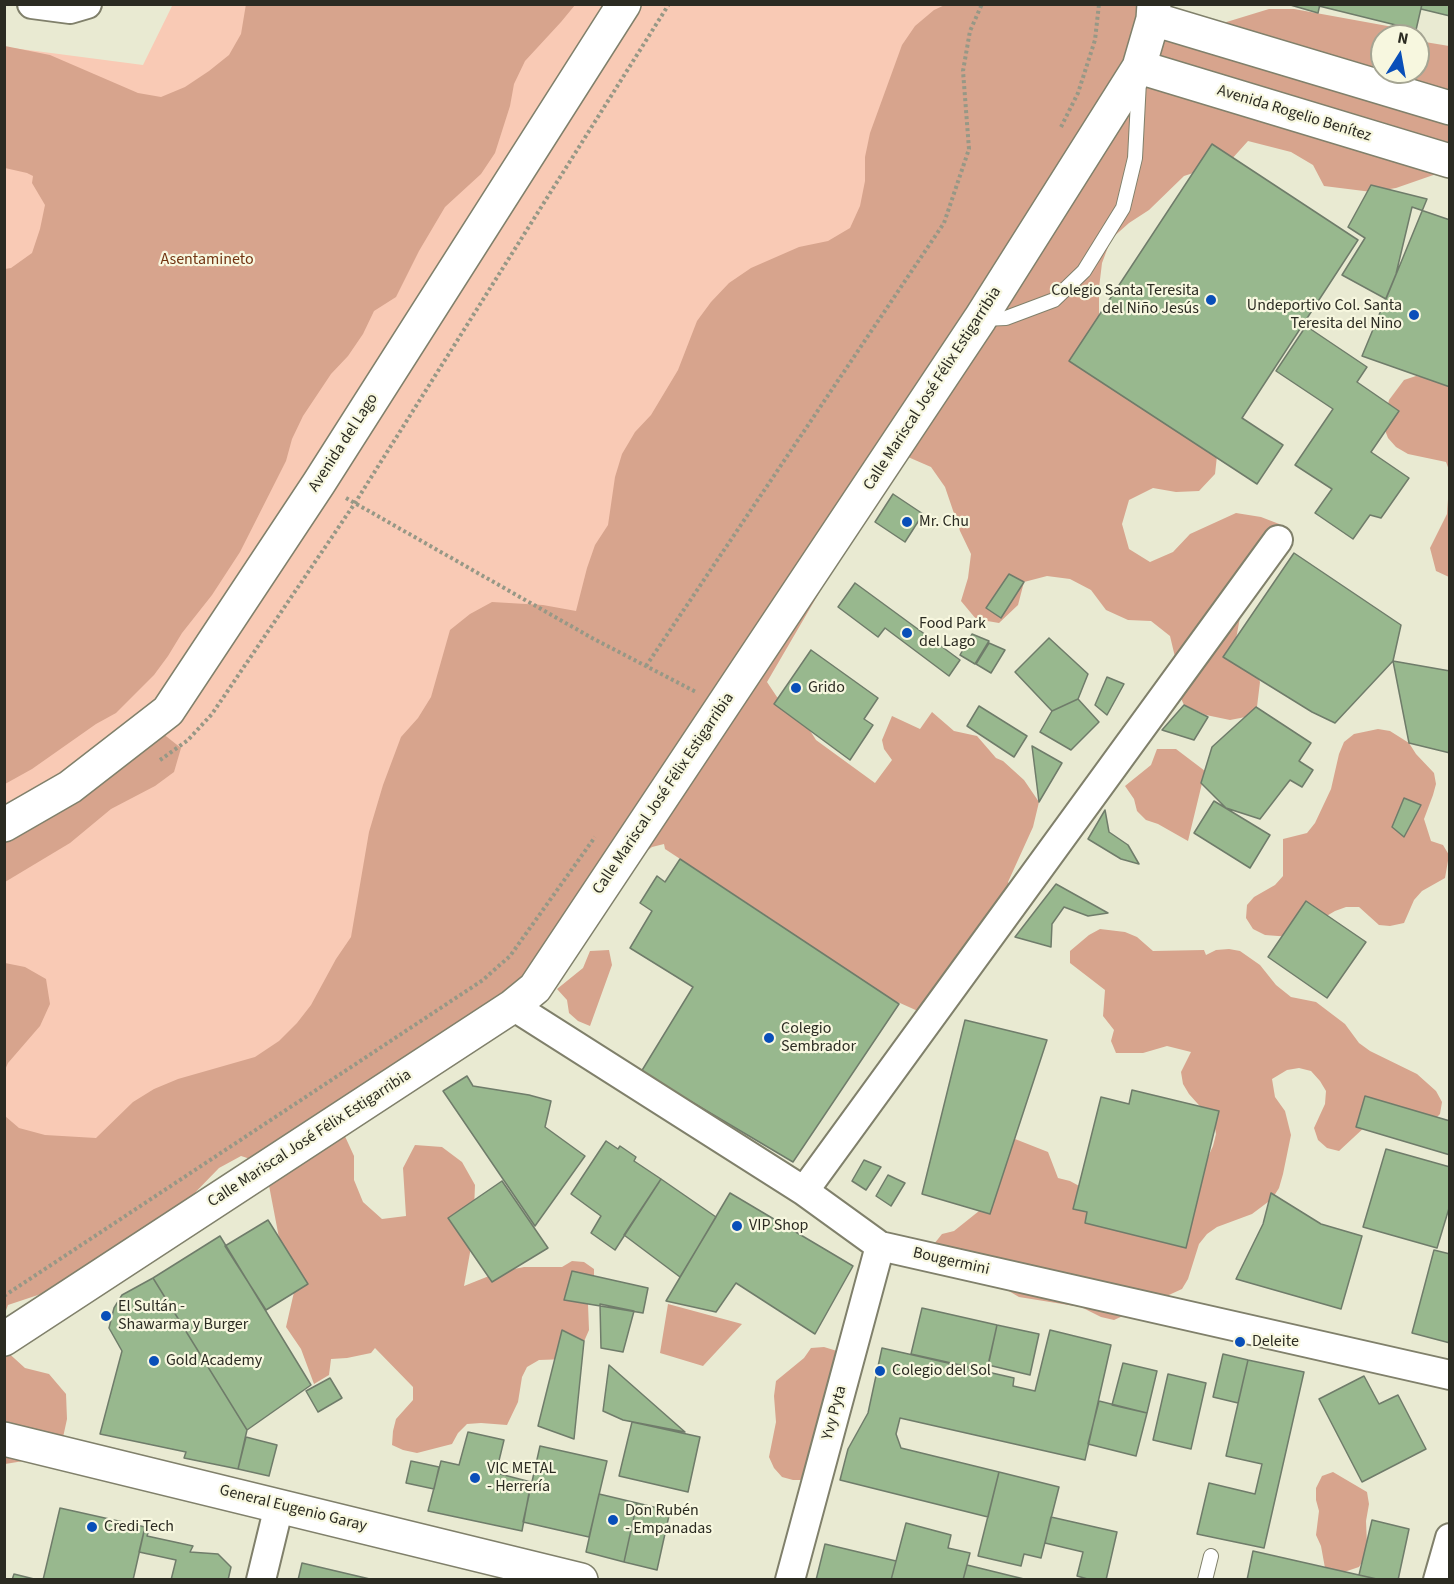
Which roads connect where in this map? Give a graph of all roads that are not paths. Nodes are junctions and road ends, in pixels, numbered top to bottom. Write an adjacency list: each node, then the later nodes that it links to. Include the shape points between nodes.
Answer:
1 (32, 4): 3 (street)
2 (624, 4): 10 (street, Avenida del Lago, via 319,483 168,711 70,788)
3 (79, 7)
4 (1154, 12): 5 (street, Calle Mariscal José Félix Estigarribia); 6 (street)
5 (1139, 67): 7 (street, Avenida Rogelio Benítez); 8 (street, Calle Mariscal José Félix Estigarribia); 8 (lane, via 1130,184 1123,208 1097,251 1084,271 1054,300 1006,318)
6 (1449, 108)
7 (1449, 160)
8 (980, 319): 11 (street, Calle Mariscal José Félix Estigarribia, via 535,988)
9 (1278, 540): 12 (street)
10 (4, 825)
11 (513, 1006): 12 (street, Bougermini); 14 (street, Calle Mariscal José Félix Estigarribia)
12 (804, 1191): 13 (street, Bougermini)
13 (880, 1246): 15 (street, Bougermini); 22 (street, Yvy Pyta)
14 (4, 1339)
15 (1449, 1375)
16 (4, 1438): 17 (street, General Eugenio Garay)
17 (279, 1506): 20 (street); 21 (street, General Eugenio Garay)
18 (1449, 1538): 24 (street)
19 (1211, 1556): 23 (lane)
20 (261, 1580)
21 (581, 1580)
22 (790, 1580)
23 (1205, 1580)
24 (1438, 1580)

